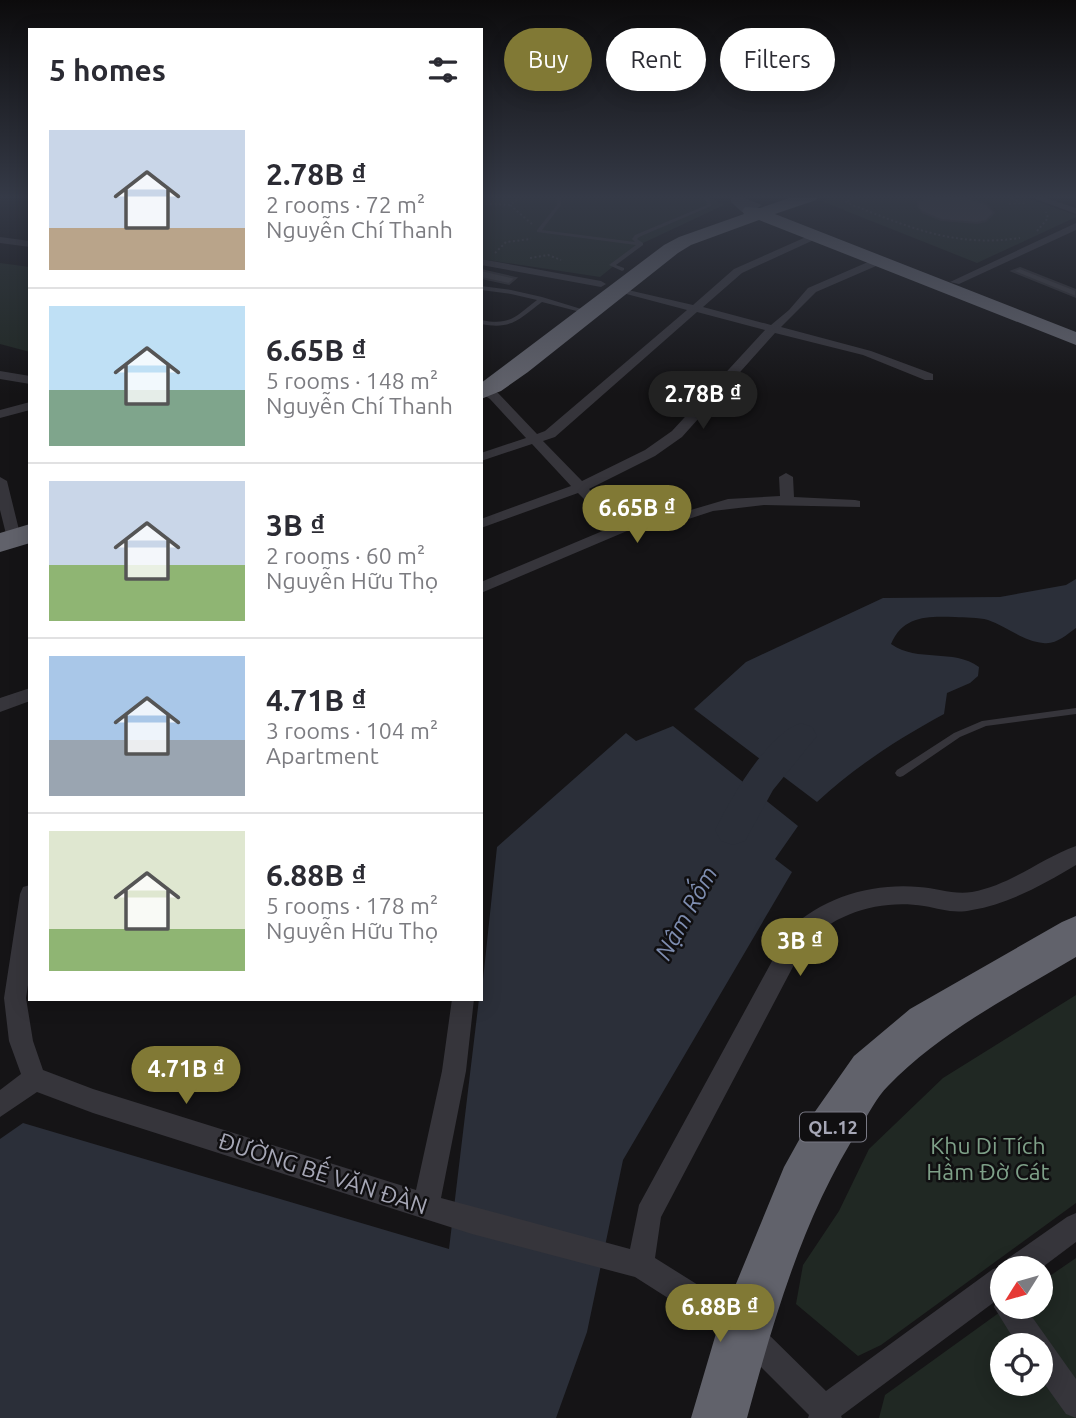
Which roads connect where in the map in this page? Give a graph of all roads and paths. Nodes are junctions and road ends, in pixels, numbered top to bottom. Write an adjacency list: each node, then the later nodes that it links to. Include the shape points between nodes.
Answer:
1 (483, 262): 9 (street)
2 (616, 262): 9 (lane, via 612,265)
3 (650, 262): 9 (highway)
4 (757, 262): 14 (street, via 738,271)
5 (865, 262): 18 (street, via 812,290)
6 (893, 262): 13 (highway)
7 (904, 262): 10 (highway)
8 (999, 262): 10 (street)
9 (614, 281): 14 (street); 15 (highway)
10 (955, 282): 13 (highway)
11 (483, 288): 12 (lane)
12 (542, 299): 15 (lane); 16 (lane, via 506,325)
13 (1006, 307): 17 (highway); 19 (highway)
14 (694, 309): 18 (street); 27 (street, via 573,416)
15 (581, 310): 23 (highway, via 520,367)
16 (483, 322)
17 (1076, 329)
18 (771, 330): 21 (street, via 867,353); 31 (street, via 677,434)
19 (1076, 339)
20 (0, 375): 22 (street)
21 (929, 377)
22 (28, 380)
23 (483, 385)
24 (483, 386): 27 (street)
25 (28, 407): 26 (street)
26 (0, 414)
27 (535, 439): 28 (street); 31 (street)
28 (483, 456)
29 (786, 477): 32 (street)
30 (0, 481): 35 (street)
31 (582, 487): 34 (street); 36 (street)
32 (787, 502): 33 (street); 36 (street, via 714,506 643,527)
33 (855, 504)
34 (483, 523)
35 (14, 528)
36 (622, 528): 37 (street)
37 (483, 587)
38 (28, 695): 39 (street)
39 (0, 705)
40 (1076, 711): 41 (lane, via 985,723 957,735)
41 (900, 773)
42 (1076, 855): 51 (street, via 1010,890 980,900 954,904 920,896 888,896 851,904 818,918 797,937 648,1214)
43 (28, 908): 46 (street, via 15,998 21,1041)
44 (1076, 934): 53 (highway, QL.12, via 925,1024 870,1072 801,1184)
45 (463, 1001): 48 (street, via 454,1071)
46 (34, 1079): 47 (street); 48 (street, ĐƯỜNG BẾ VĂN ĐÀN)
47 (0, 1105)
48 (426, 1206): 51 (street, ĐƯỜNG BẾ VĂN ĐÀN)
49 (1076, 1226): 50 (street)
50 (1035, 1256)
51 (633, 1263): 53 (street)
52 (990, 1301): 56 (street)
53 (744, 1330): 56 (street); 57 (highway, QL.12)
54 (1053, 1371): 55 (street)
55 (1076, 1404)
56 (825, 1415)
57 (719, 1418)

